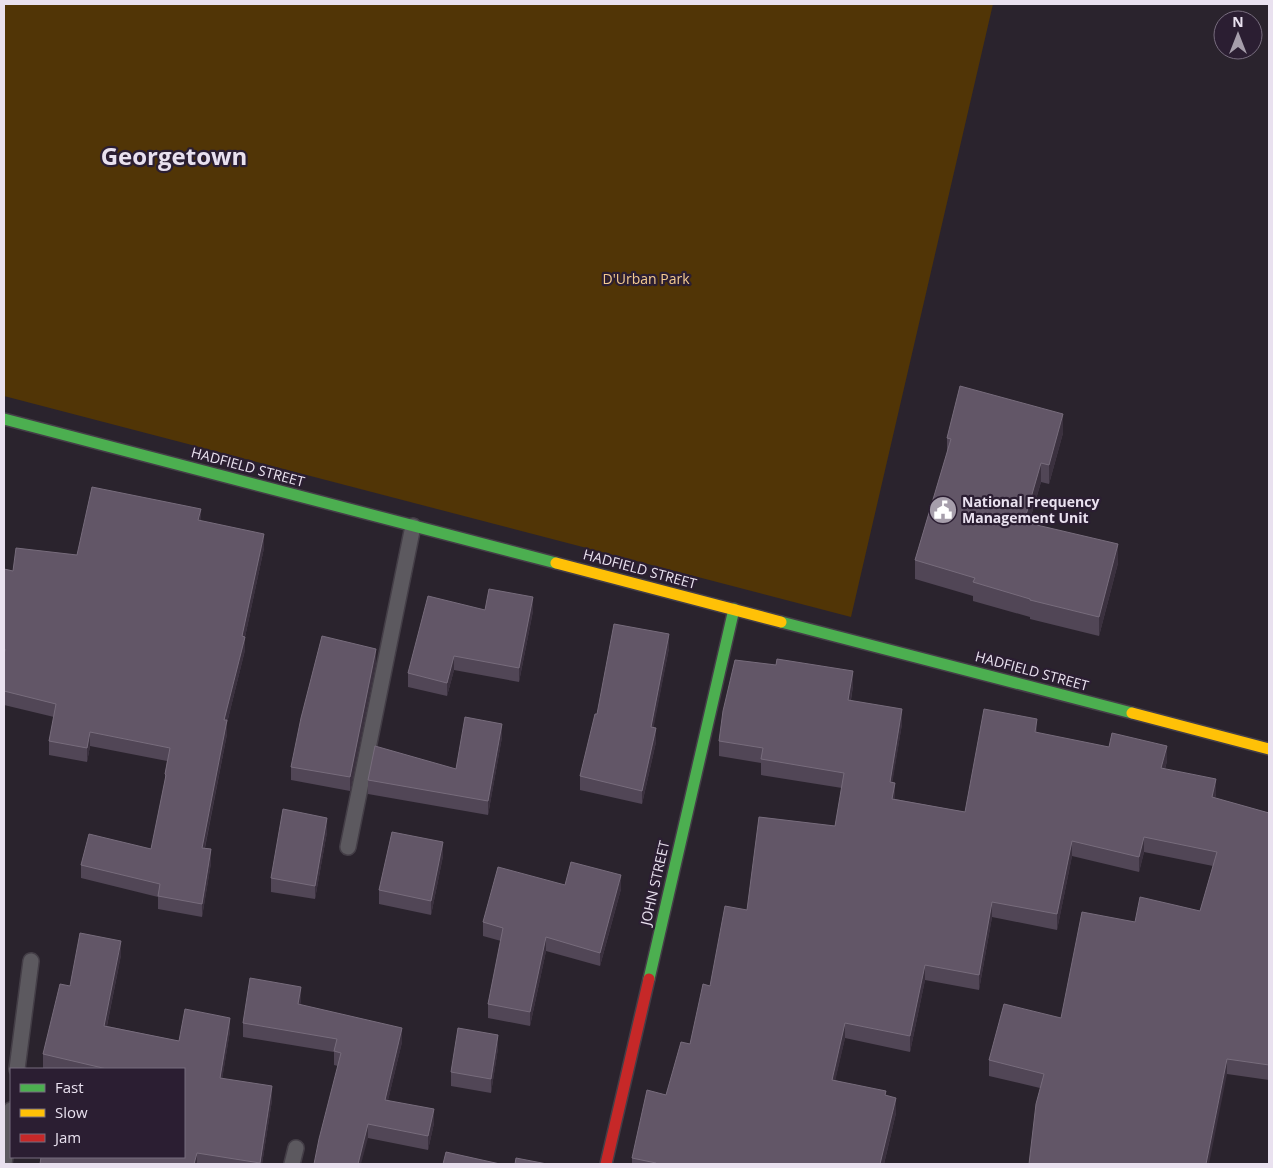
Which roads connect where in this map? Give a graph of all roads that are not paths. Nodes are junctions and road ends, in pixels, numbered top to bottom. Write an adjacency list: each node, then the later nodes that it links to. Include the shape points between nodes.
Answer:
1 (4, 419): 2 (street, HADFIELD STREET)
2 (412, 526): 3 (street, HADFIELD STREET); 5 (lane)
3 (734, 609): 4 (street, HADFIELD STREET); 12 (street, JOHN STREET)
4 (1269, 749)
5 (348, 846)
6 (31, 961): 7 (lane)
7 (17, 1068)
8 (10, 1118): 10 (lane)
9 (296, 1148): 11 (lane)
10 (4, 1164)
11 (292, 1164)
12 (606, 1164)

